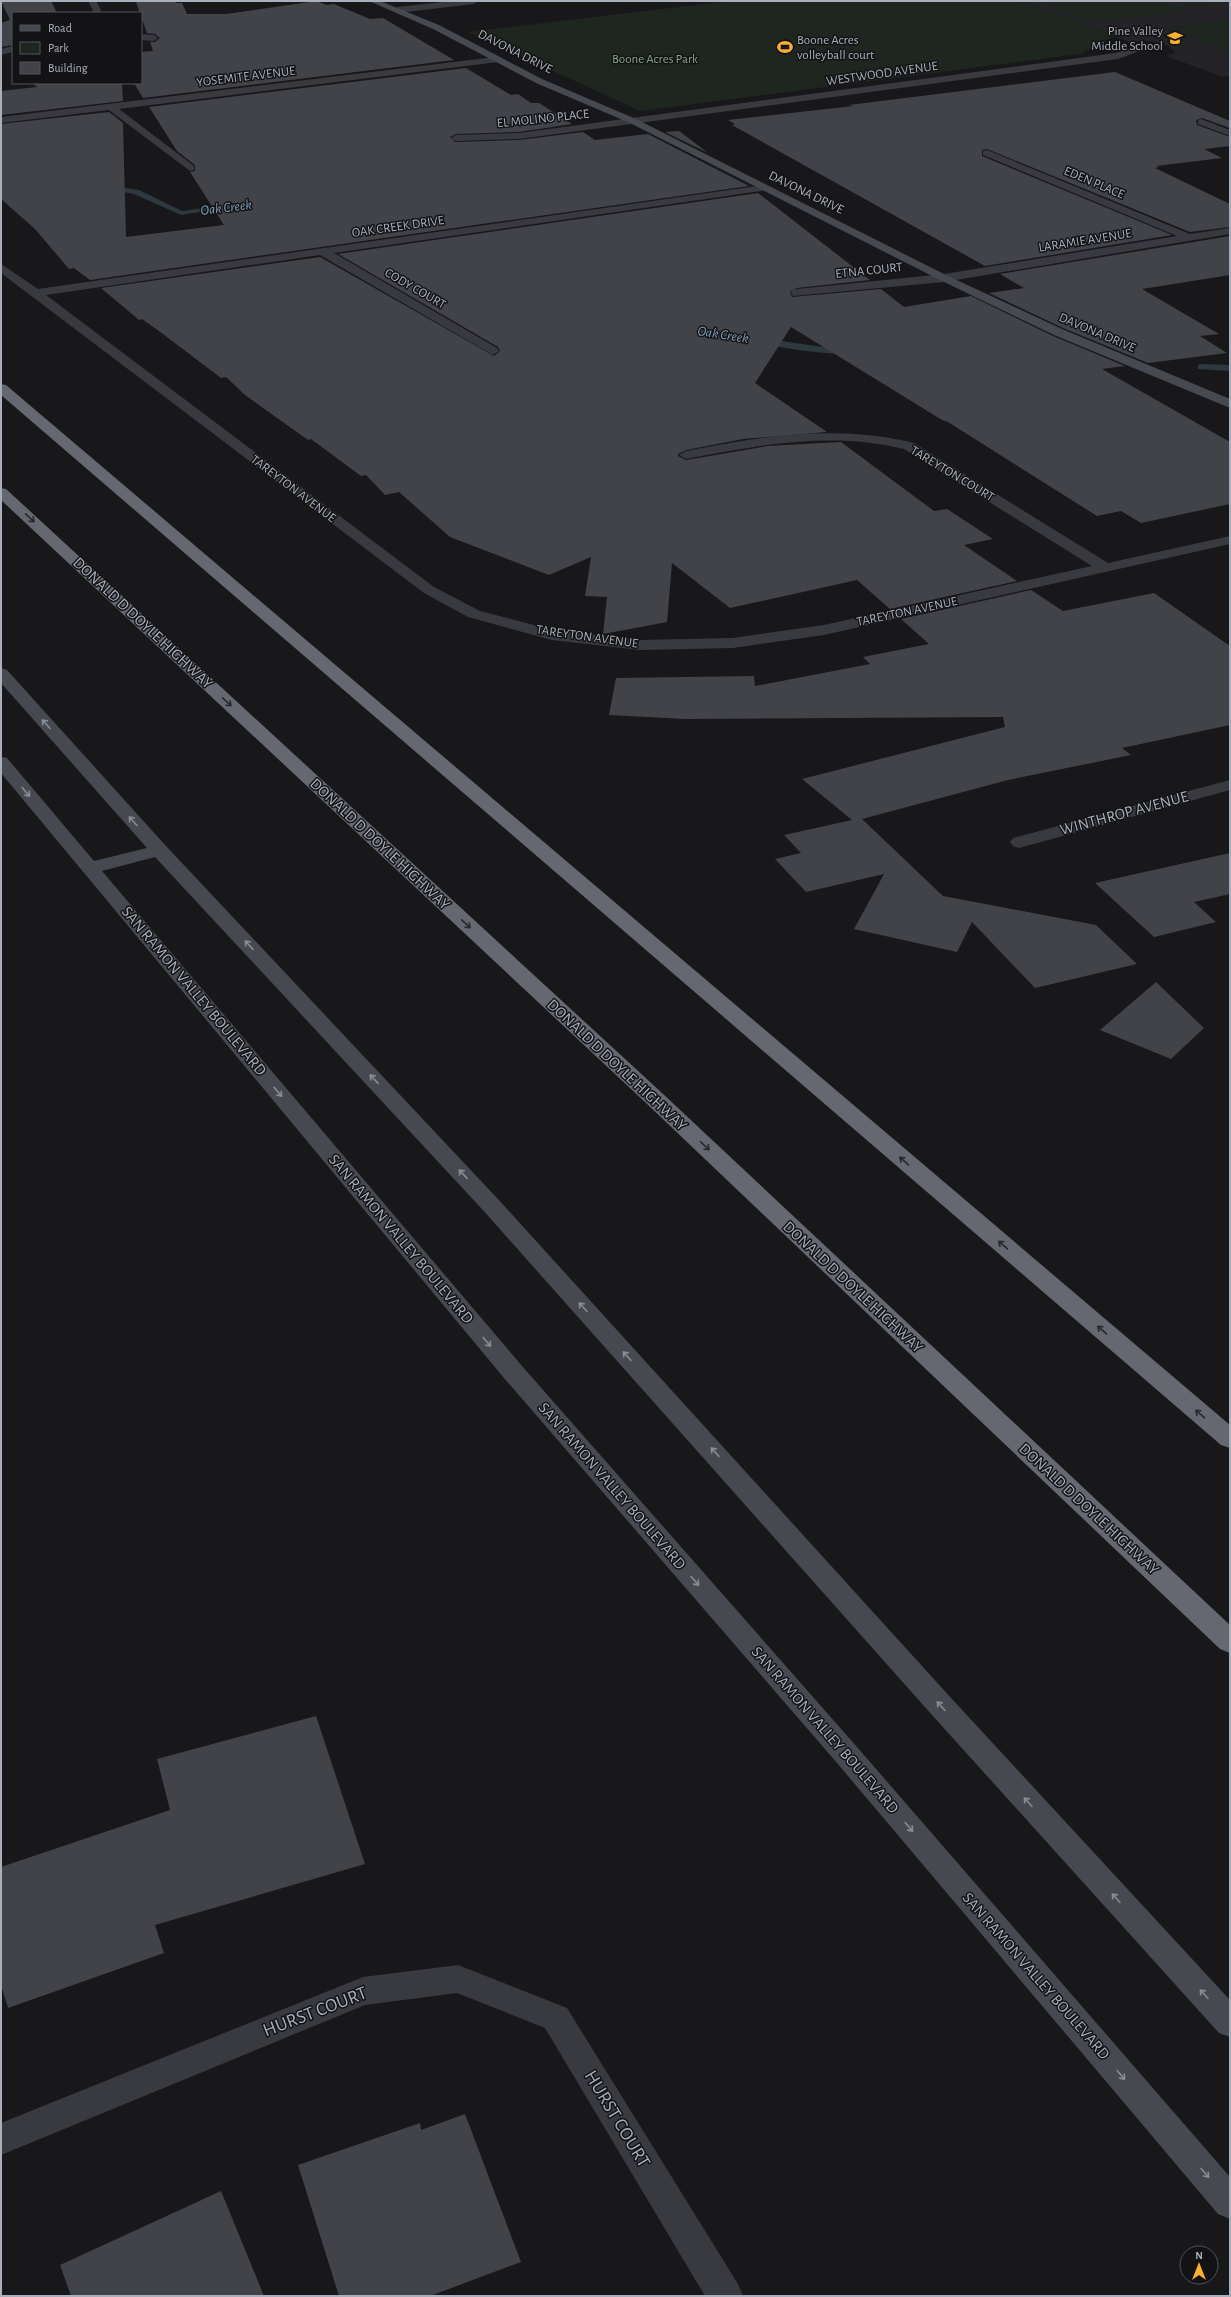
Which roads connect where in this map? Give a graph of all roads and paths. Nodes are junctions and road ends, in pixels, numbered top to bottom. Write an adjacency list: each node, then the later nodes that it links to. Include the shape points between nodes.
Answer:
1 (92, 1): 5 (street)
2 (373, 1): 4 (main road, DAVONA DRIVE)
3 (474, 1): 4 (street)
4 (397, 10): 11 (main road, DAVONA DRIVE, via 436,27)
5 (96, 12)
6 (142, 37): 7 (street)
7 (154, 38)
8 (12, 49): 10 (street)
9 (1134, 50): 14 (street, WESTWOOD AVENUE, via 1118,56)
10 (1, 52)
11 (495, 60): 12 (street, YOSEMITE AVENUE); 14 (main road, DAVONA DRIVE)
12 (111, 107): 13 (street, YOSEMITE AVENUE); 19 (street)
13 (1, 120)
14 (633, 121): 17 (street, EL MOLINO PLACE, via 519,136); 20 (main road, DAVONA DRIVE)
15 (1201, 122): 16 (street)
16 (1230, 133)
17 (456, 138)
18 (987, 153): 22 (street, EDEN PLACE)
19 (190, 168)
20 (764, 188): 23 (street, OAK CREEK DRIVE); 25 (main road, DAVONA DRIVE)
21 (1230, 231): 22 (street, LARAMIE AVENUE)
22 (1190, 238): 25 (street, LARAMIE AVENUE)
23 (323, 252): 26 (street, OAK CREEK DRIVE); 28 (street, CODY COURT)
24 (1, 267): 26 (street, TAREYTON AVENUE)
25 (944, 278): 27 (street, ETNA COURT); 30 (main road, DAVONA DRIVE, via 1058,332)
26 (36, 293): 34 (street, TAREYTON AVENUE, via 429,590 474,614 552,635 640,645 733,643 824,630)
27 (797, 293)
28 (492, 351)
29 (1, 388): 41 (highway, one-way to 29)
30 (1230, 404)
31 (686, 456): 34 (street, TAREYTON COURT, via 747,443 811,435 872,438 909,446)
32 (1, 492): 42 (highway, DONALD D DOYLE HIGHWAY, one-way to 42, via 654,1098)
33 (1230, 540): 34 (street, TAREYTON AVENUE)
34 (1106, 568)
35 (1, 673): 39 (main road, one-way to 35)
36 (1, 762): 40 (main road, SAN RAMON VALLEY BOULEVARD, one-way to 40)
37 (1230, 785): 38 (street, WINTHROP AVENUE)
38 (1019, 842)
39 (159, 850): 40 (main road); 43 (main road, one-way to 39, via 489,1203)
40 (92, 868): 45 (main road, SAN RAMON VALLEY BOULEVARD, one-way to 45, via 513,1372 852,1761)
41 (1230, 1439)
42 (1230, 1642)
43 (1230, 2023)
44 (1, 2139): 46 (street, HURST COURT, via 363,1991 458,1979 556,2018)
45 (1230, 2203)
46 (725, 2296)

